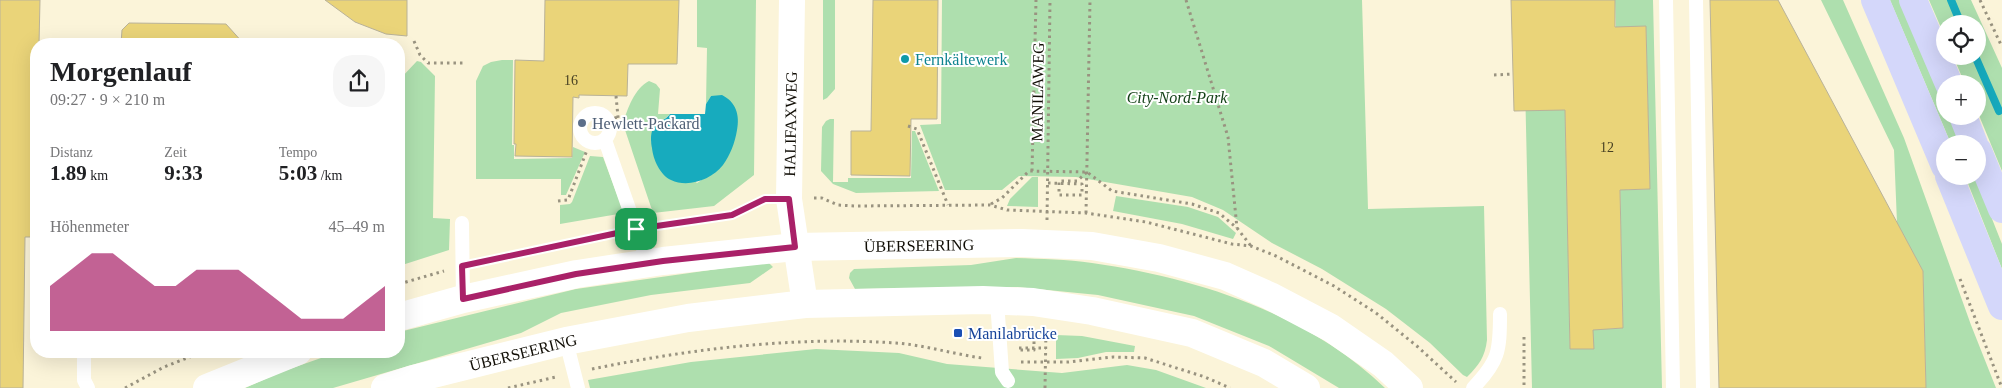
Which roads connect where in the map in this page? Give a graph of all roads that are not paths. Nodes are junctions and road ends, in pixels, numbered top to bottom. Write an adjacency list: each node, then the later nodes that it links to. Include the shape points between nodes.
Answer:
1 (792, 0): 13 (street, HALIFAXWEG, via 789,199)
2 (1666, 0): 32 (lane)
3 (1696, 0): 33 (lane)
4 (1876, 0): 8 (main road)
5 (1913, 0): 6 (main road)
6 (1945, 75)
7 (605, 140): 7 (lane, via 613,119 594,112 582,119 579,128 582,137 595,143); 14 (lane)
8 (1936, 144)
9 (1986, 170): 11 (main road)
10 (1953, 185): 18 (main road)
11 (2002, 209)
12 (462, 223): 15 (lane)
13 (795, 247): 14 (street, ÜBERSEERING); 17 (street, HALIFAXWEG); 30 (street, ÜBERSEERING, via 1022,243 1092,246 1158,258 1225,276 1270,296 1331,328 1383,364)
14 (648, 263): 15 (street, ÜBERSEERING, via 576,274)
15 (463, 299): 20 (street, ÜBERSEERING)
16 (997, 300): 17 (street, ÜBERSEERING); 24 (lane, via 1002,372); 29 (street, ÜBERSEERING, via 1092,311 1192,333 1264,363)
17 (805, 304): 21 (street, ÜBERSEERING, via 688,318)
18 (2002, 306)
19 (1500, 314): 31 (lane, via 1496,359)
20 (405, 315)
21 (566, 341): 27 (street, ÜBERSEERING); 28 (lane)
22 (84, 358): 25 (lane, via 84,380)
23 (281, 358): 26 (street)
24 (1008, 381)
25 (88, 388)
26 (207, 388)
27 (385, 388)
28 (578, 388)
29 (1306, 388)
30 (1409, 388)
31 (1473, 388)
32 (1673, 388)
33 (1704, 388)

